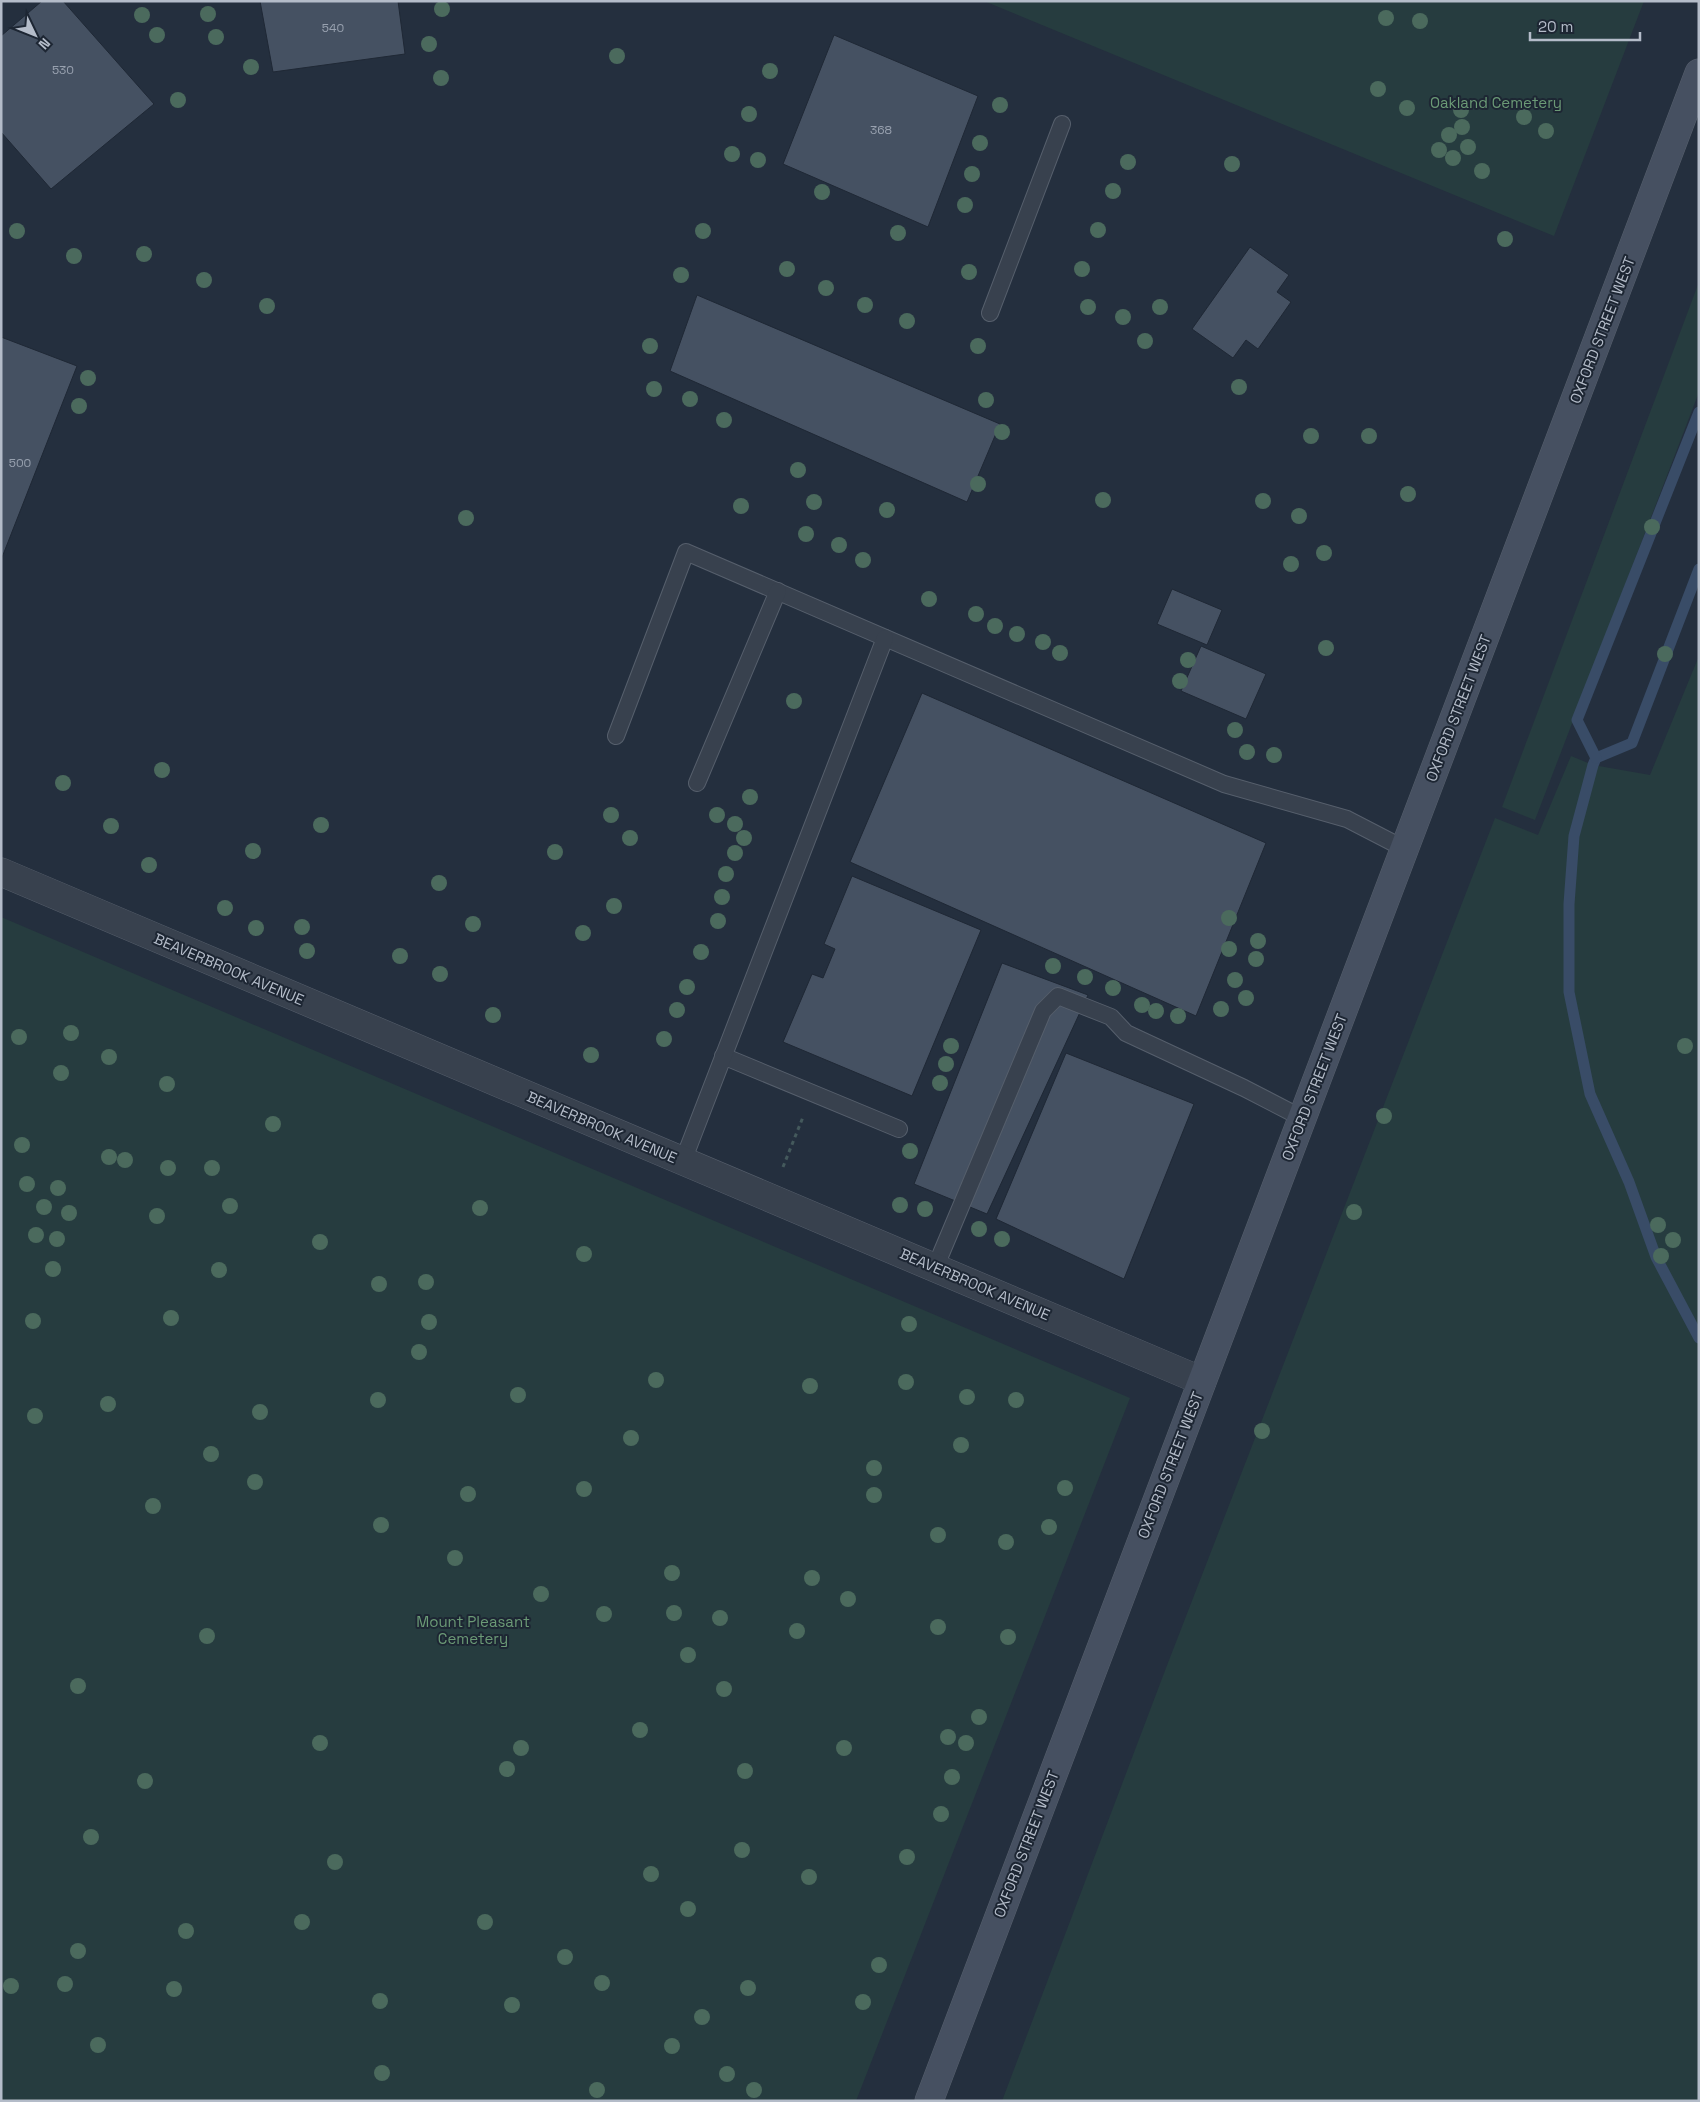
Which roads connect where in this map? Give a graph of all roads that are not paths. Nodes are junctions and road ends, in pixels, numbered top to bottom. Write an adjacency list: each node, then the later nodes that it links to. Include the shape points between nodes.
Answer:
1 (1699, 73): 8 (main road, OXFORD STREET WEST)
2 (1062, 124): 3 (lane)
3 (990, 313)
4 (778, 591): 5 (lane); 6 (lane, via 686,552); 7 (lane)
5 (885, 638): 8 (lane, via 1224,784 1347,819); 10 (lane)
6 (616, 736)
7 (697, 783)
8 (1405, 849): 11 (main road, OXFORD STREET WEST)
9 (1, 872): 13 (street, BEAVERBROOK AVENUE)
10 (723, 1056): 12 (lane); 13 (lane)
11 (1302, 1118): 14 (lane, via 1126,1033 1111,1017 1058,996 1043,1011); 15 (main road, OXFORD STREET WEST)
12 (899, 1129)
13 (683, 1161): 14 (street, BEAVERBROOK AVENUE)
14 (935, 1268): 15 (street, BEAVERBROOK AVENUE)
15 (1202, 1381): 16 (main road, OXFORD STREET WEST)
16 (929, 2101)

